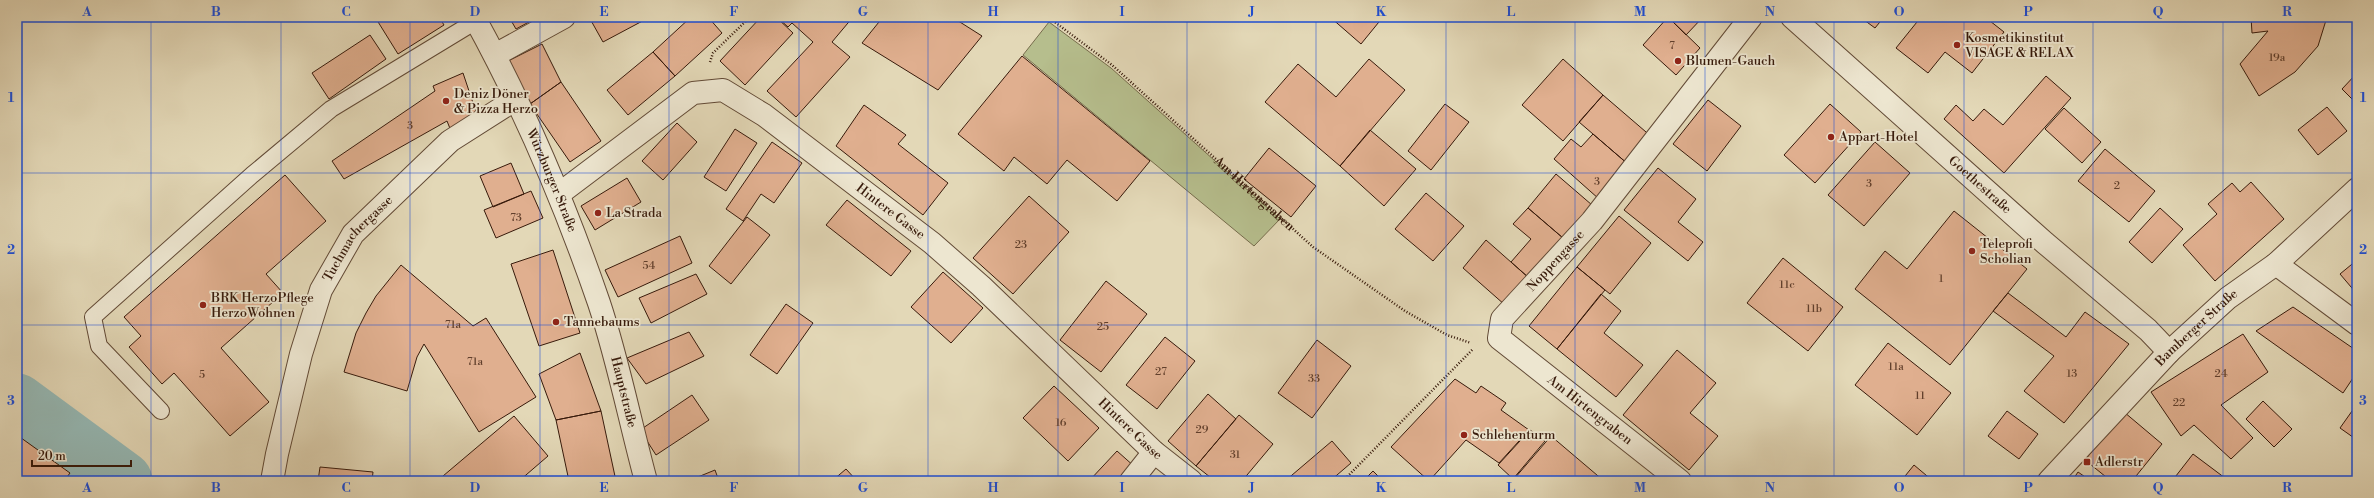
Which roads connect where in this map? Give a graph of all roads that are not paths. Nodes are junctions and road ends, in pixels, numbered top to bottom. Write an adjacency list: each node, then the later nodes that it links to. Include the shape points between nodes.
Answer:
1 (564, 17): 5 (street)
2 (1751, 17): 12 (street, Noppengasse, via 1592,221 1502,319)
3 (1792, 17): 13 (street, Goethestraße, via 2045,243 2148,330)
4 (475, 19): 5 (street, Würzburger Straße); 14 (lane, via 331,109 252,175 93,317 98,346)
5 (495, 55): 6 (street, Würzburger Straße)
6 (516, 99): 8 (street, Würzburger Straße); 16 (street, Tuchmachergasse, via 450,141 352,234 321,290 301,354 276,454)
7 (2357, 189): 9 (street, Bamberger Straße)
8 (559, 194): 10 (street, Würzburger Straße); 15 (street, Hintere Gasse, via 693,93 723,90 764,115 932,243 981,286)
9 (2276, 264): 11 (street); 13 (street, Bamberger Straße, via 2228,298)
10 (599, 304): 17 (street, Hauptstraße)
11 (2357, 324)
12 (1499, 338): 20 (street, Am Hirtengraben)
13 (2169, 352): 21 (street, Bamberger Straße)
14 (162, 411)
15 (1154, 452): 18 (street); 19 (street, Hintere Gasse)
16 (272, 481)
17 (646, 481)
18 (1131, 481)
19 (1191, 481)
20 (1680, 481)
21 (2049, 481)

